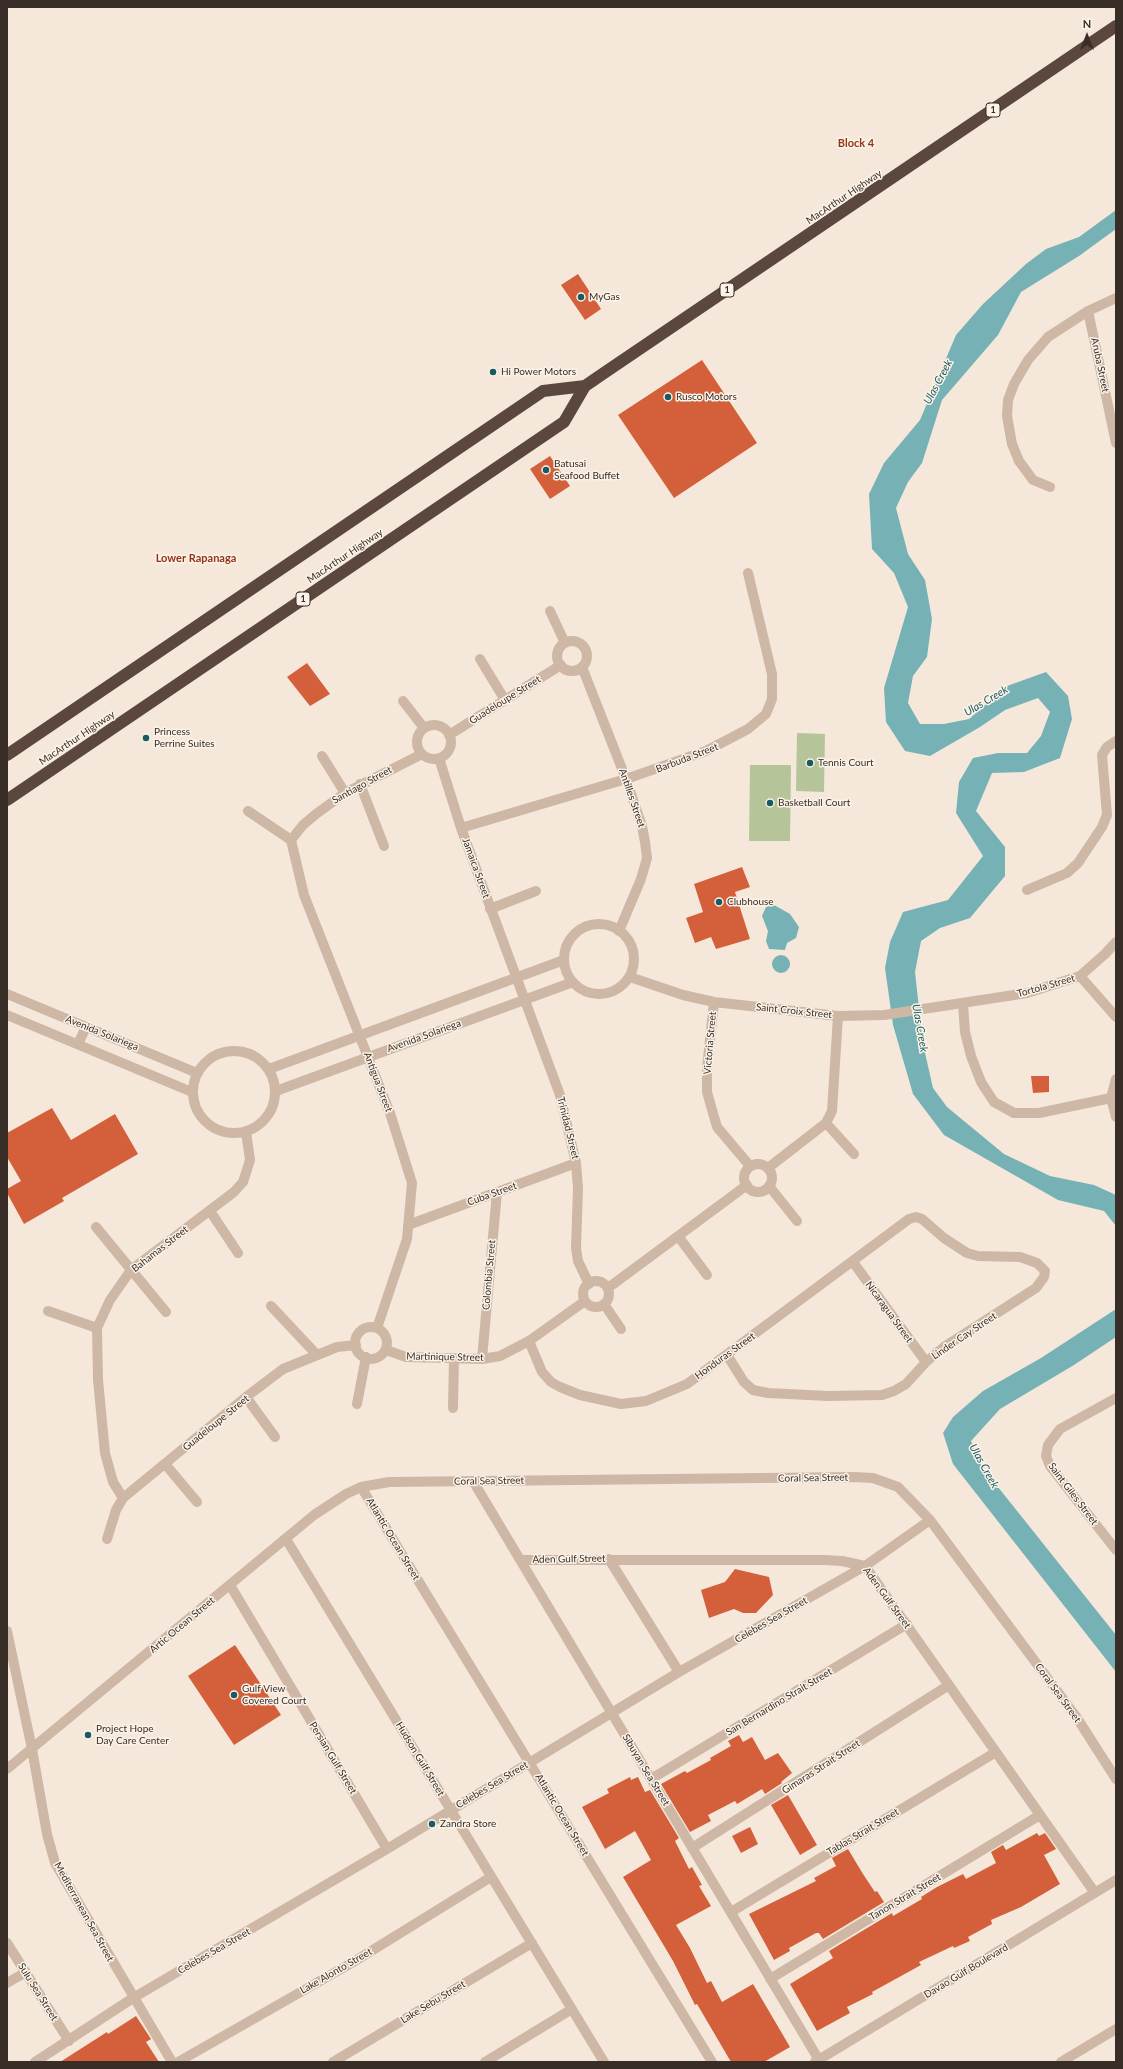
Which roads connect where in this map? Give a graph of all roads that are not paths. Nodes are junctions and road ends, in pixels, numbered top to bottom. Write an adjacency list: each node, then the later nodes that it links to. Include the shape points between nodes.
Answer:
1 (1116, 26): 4 (highway, MacArthur Highway / 1)
2 (1116, 298): 3 (street)
3 (1088, 311): 5 (street, Aruba Street); 6 (street, via 1048,337 1028,360 1008,400 1007,416 1012,444 1019,461 1033,480)
4 (585, 386): 19 (highway, MacArthur Highway / 1, via 543,391); 25 (highway, MacArthur Highway / 1, via 564,422)
5 (1116, 443)
6 (1050, 487)
7 (748, 573): 22 (street, Barbuda Street, via 772,674 772,699 766,714 727,742)
8 (550, 611): 9 (street)
9 (565, 643): 11 (street, via 559,651 558,661); 12 (street, via 576,642 585,648 587,658)
10 (480, 659): 13 (street)
11 (561, 665): 12 (street, via 573,671); 13 (street, Guadeloupe Street)
12 (582, 667): 22 (street, Antilles Street)
13 (505, 700): 16 (street, Guadeloupe Street)
14 (403, 701): 15 (street)
15 (424, 728): 16 (street, via 435,725); 18 (street, via 417,738)
16 (449, 735): 21 (street, via 451,741 448,752)
17 (1116, 740): 30 (street, via 1102,755 1107,815 1102,827 1078,863 1067,873)
18 (422, 754): 21 (street, via 426,758); 23 (street, Santiago Street)
19 (7, 756)
20 (322, 756): 24 (street)
21 (438, 758): 27 (street, Jamaica Street)
22 (626, 780): 27 (street, Barbuda Street); 33 (street, Antilles Street, via 642,826 647,858 642,879)
23 (360, 784): 24 (street, Santiago Street); 29 (street)
24 (344, 793): 28 (street, Santiago Street, via 303,825)
25 (7, 800)
26 (248, 811): 28 (street)
27 (461, 828): 32 (street, Jamaica Street)
28 (291, 840): 48 (street, Antigua Street, via 304,895)
29 (384, 846)
30 (1027, 890)
31 (536, 891): 32 (street)
32 (490, 908): 38 (street, Jamaica Street)
33 (620, 930): 35 (street, via 599,924 583,928 571,939); 37 (street, via 632,947 634,967)
34 (1116, 942): 36 (street, Tortola Street)
35 (564, 960): 38 (street); 39 (street)
36 (1080, 976): 43 (street, Tortola Street, via 1026,993); 46 (street)
37 (630, 977): 39 (street, via 623,985 603,994 587,991); 42 (street, Saint Croix Street, via 683,995)
38 (515, 978): 41 (street, Trinidad Street); 48 (street)
39 (573, 982): 41 (street, Avenida Solariega)
40 (7, 994): 47 (street, Avenida Solariega)
41 (524, 1000): 50 (street, Avenida Solariega); 61 (street, Trinidad Street, via 560,1095)
42 (714, 1002): 45 (street, Saint Croix Street); 62 (street, Victoria Street, via 707,1092 717,1127)
43 (963, 1004): 45 (street, Saint Croix Street, via 884,1015); 56 (street, via 965,1032 971,1056 981,1082 994,1102 1014,1113 1039,1113)
44 (7, 1015): 49 (street, Avenida Solariega)
45 (838, 1016): 58 (street, via 832,1111)
46 (1116, 1017)
47 (86, 1027): 49 (street); 52 (street, Avenida Solariega)
48 (360, 1036): 50 (street, Antigua Street); 51 (street)
49 (78, 1044): 55 (street, Avenida Solariega)
50 (368, 1056): 54 (street, Avenida Solariega); 70 (street, Antigua Street, via 390,1113 412,1183)
51 (268, 1069): 52 (street, via 259,1059 246,1053 232,1051 218,1054); 54 (street)
52 (197, 1072): 55 (street)
53 (1116, 1079): 56 (street)
54 (276, 1090): 59 (street, via 271,1111 265,1120)
55 (192, 1092): 59 (street, via 193,1103 198,1113 214,1129 230,1133)
56 (1111, 1098): 57 (street)
57 (1116, 1117)
58 (826, 1124): 60 (street); 63 (street)
59 (246, 1132): 67 (street, Bahamas Street, via 250,1160 243,1182)
60 (854, 1154)
61 (576, 1163): 66 (street, Cuba Street); 77 (street, Trinidad Street, via 576,1248 578,1261)
62 (750, 1166): 63 (street, via 759,1164); 64 (street, via 745,1175)
63 (768, 1168): 65 (street, via 772,1177)
64 (747, 1185): 65 (street, via 755,1191 765,1190); 72 (street)
65 (769, 1186): 69 (street)
66 (497, 1192): 70 (street, Cuba Street); 94 (street, Colombia Street)
67 (210, 1211): 73 (street); 75 (street, Bahamas Street)
68 (916, 1217): 74 (street, Honduras Street, via 903,1223); 95 (street, Linder Cay Street, via 967,1253 978,1256 1020,1257 1037,1263 1044,1271 1044,1277 1036,1288 944,1347)
69 (797, 1221)
70 (408, 1225): 85 (street, Antigua Street, via 407,1239)
71 (96, 1227): 75 (street)
72 (678, 1236): 76 (street); 78 (street)
73 (238, 1252)
74 (853, 1262): 91 (street, Honduras Street); 95 (street, Nicaragua Street)
75 (131, 1270): 83 (street); 84 (street, Bahamas Street, via 110,1300)
76 (707, 1274)
77 (588, 1284): 78 (street, via 597,1281); 79 (street, via 584,1291)
78 (608, 1288): 80 (street)
79 (585, 1301): 80 (street, via 592,1306); 87 (street, Martinique Street)
80 (604, 1304): 86 (street)
81 (271, 1306): 90 (street)
82 (48, 1311): 84 (street)
83 (166, 1312)
84 (96, 1328): 104 (street, Bahamas Street, via 105,1453 113,1482)
85 (377, 1328): 88 (street, via 366,1328 361,1331); 89 (street, via 387,1340)
86 (621, 1329)
87 (529, 1341): 91 (street, Honduras Street, via 542,1372 551,1382 580,1394 621,1404 646,1401 687,1384); 94 (street, Martinique Street, via 500,1356)
88 (356, 1345): 90 (street, Guadeloupe Street, via 338,1347); 92 (street)
89 (386, 1350): 92 (street, via 377,1357); 93 (street, Martinique Street, via 406,1357)
90 (318, 1354): 96 (street, Guadeloupe Street, via 283,1369)
91 (727, 1355): 95 (street, Linder Cay Street, via 744,1382 754,1390 828,1396 882,1395 894,1391 906,1384)
92 (366, 1357): 98 (street)
93 (454, 1359): 94 (street, Martinique Street); 99 (street)
94 (482, 1359)
95 (926, 1362)
96 (246, 1397): 100 (street); 101 (street, Guadeloupe Street)
97 (1116, 1398): 109 (street, Saint Giles Street, via 1060,1429 1048,1445 1046,1456 1050,1466)
98 (357, 1404)
99 (453, 1408)
100 (275, 1436)
101 (165, 1464): 104 (street, Guadeloupe Street); 105 (street)
102 (473, 1481): 103 (street, Coral Sea Street, via 389,1482); 106 (street, Coral Sea Street, via 873,1478 898,1487); 111 (street, Sibuyan Sea Street)
103 (361, 1487): 107 (street, Artic Ocean Street, via 332,1503); 121 (street, Atlantic Ocean Street)
104 (123, 1498): 108 (street, Guadeloupe Street, via 116,1510)
105 (197, 1502)
106 (930, 1520): 112 (street, Celebes Sea Street); 124 (street, Coral Sea Street, via 1077,1718)
107 (286, 1538): 113 (street, Artic Ocean Street); 125 (street, Hudson Gulf Street)
108 (107, 1539)
109 (1116, 1550)
110 (609, 1558): 111 (street, Aden Gulf Street); 112 (street, Aden Gulf Street, via 825,1560); 116 (street)
111 (520, 1560): 118 (street, Sibuyan Sea Street)
112 (865, 1566): 114 (street, Aden Gulf Street); 116 (street, Celebes Sea Street)
113 (230, 1585): 119 (street, Artic Ocean Street); 128 (street, Persian Gulf Street)
114 (907, 1624): 117 (street, Aden Gulf Street); 123 (street, San Bernardino Strait Street)
115 (7, 1631): 119 (street, Mediterranean Sea Street)
116 (679, 1672): 118 (street, Celebes Sea Street)
117 (949, 1685): 120 (street, Aden Gulf Street); 127 (street, Gimaras Strait Street)
118 (612, 1713): 121 (street, Celebes Sea Street); 123 (street, Sibuyan Sea Street)
119 (32, 1749): 122 (street, Artic Ocean Street); 138 (street, Mediterranean Sea Street, via 47,1834 55,1863)
120 (996, 1752): 126 (street, Aden Gulf Street); 132 (street, Tablas Strait Street)
121 (530, 1762): 125 (street, Celebes Sea Street); 149 (street, Atlantic Ocean Street)
122 (7, 1769)
123 (651, 1779): 127 (street, Sibuyan Sea Street)
124 (1116, 1779)
125 (451, 1810): 128 (street, Celebes Sea Street); 129 (street, Hudson Gulf Street)
126 (1040, 1815): 131 (street, Aden Gulf Street); 136 (street, Tanon Strait Street)
127 (692, 1848): 132 (street, Sibuyan Sea Street)
128 (387, 1849): 138 (street, Celebes Sea Street)
129 (491, 1877): 134 (street, Hudson Gulf Street); 145 (street, Lake Alonto Street, via 356,1961)
130 (1116, 1880): 131 (street, Davao Gulf Boulevard)
131 (1095, 1893): 142 (street, Davao Gulf Boulevard)
132 (731, 1912): 136 (street, Sibuyan Sea Street)
133 (7, 1943): 135 (street, Sulu Sea Street)
134 (532, 1943): 139 (street, Hudson Gulf Street); 146 (street, Lake Sebu Street)
135 (26, 1972): 137 (street); 141 (street, Sulu Sea Street)
136 (770, 1979): 142 (street, Sibuyan Sea Street)
137 (7, 1984)
138 (133, 1998): 141 (street, Celebes Sea Street); 144 (street, Mediterranean Sea Street)
139 (572, 2009): 147 (street); 148 (street, Hudson Gulf Street)
140 (1116, 2029): 150 (street)
141 (69, 2041): 143 (street, Celebes Sea Street)
142 (817, 2061)
143 (35, 2062)
144 (172, 2062)
145 (178, 2062)
146 (334, 2062)
147 (485, 2062)
148 (604, 2062)
149 (712, 2062)
150 (1061, 2062)

